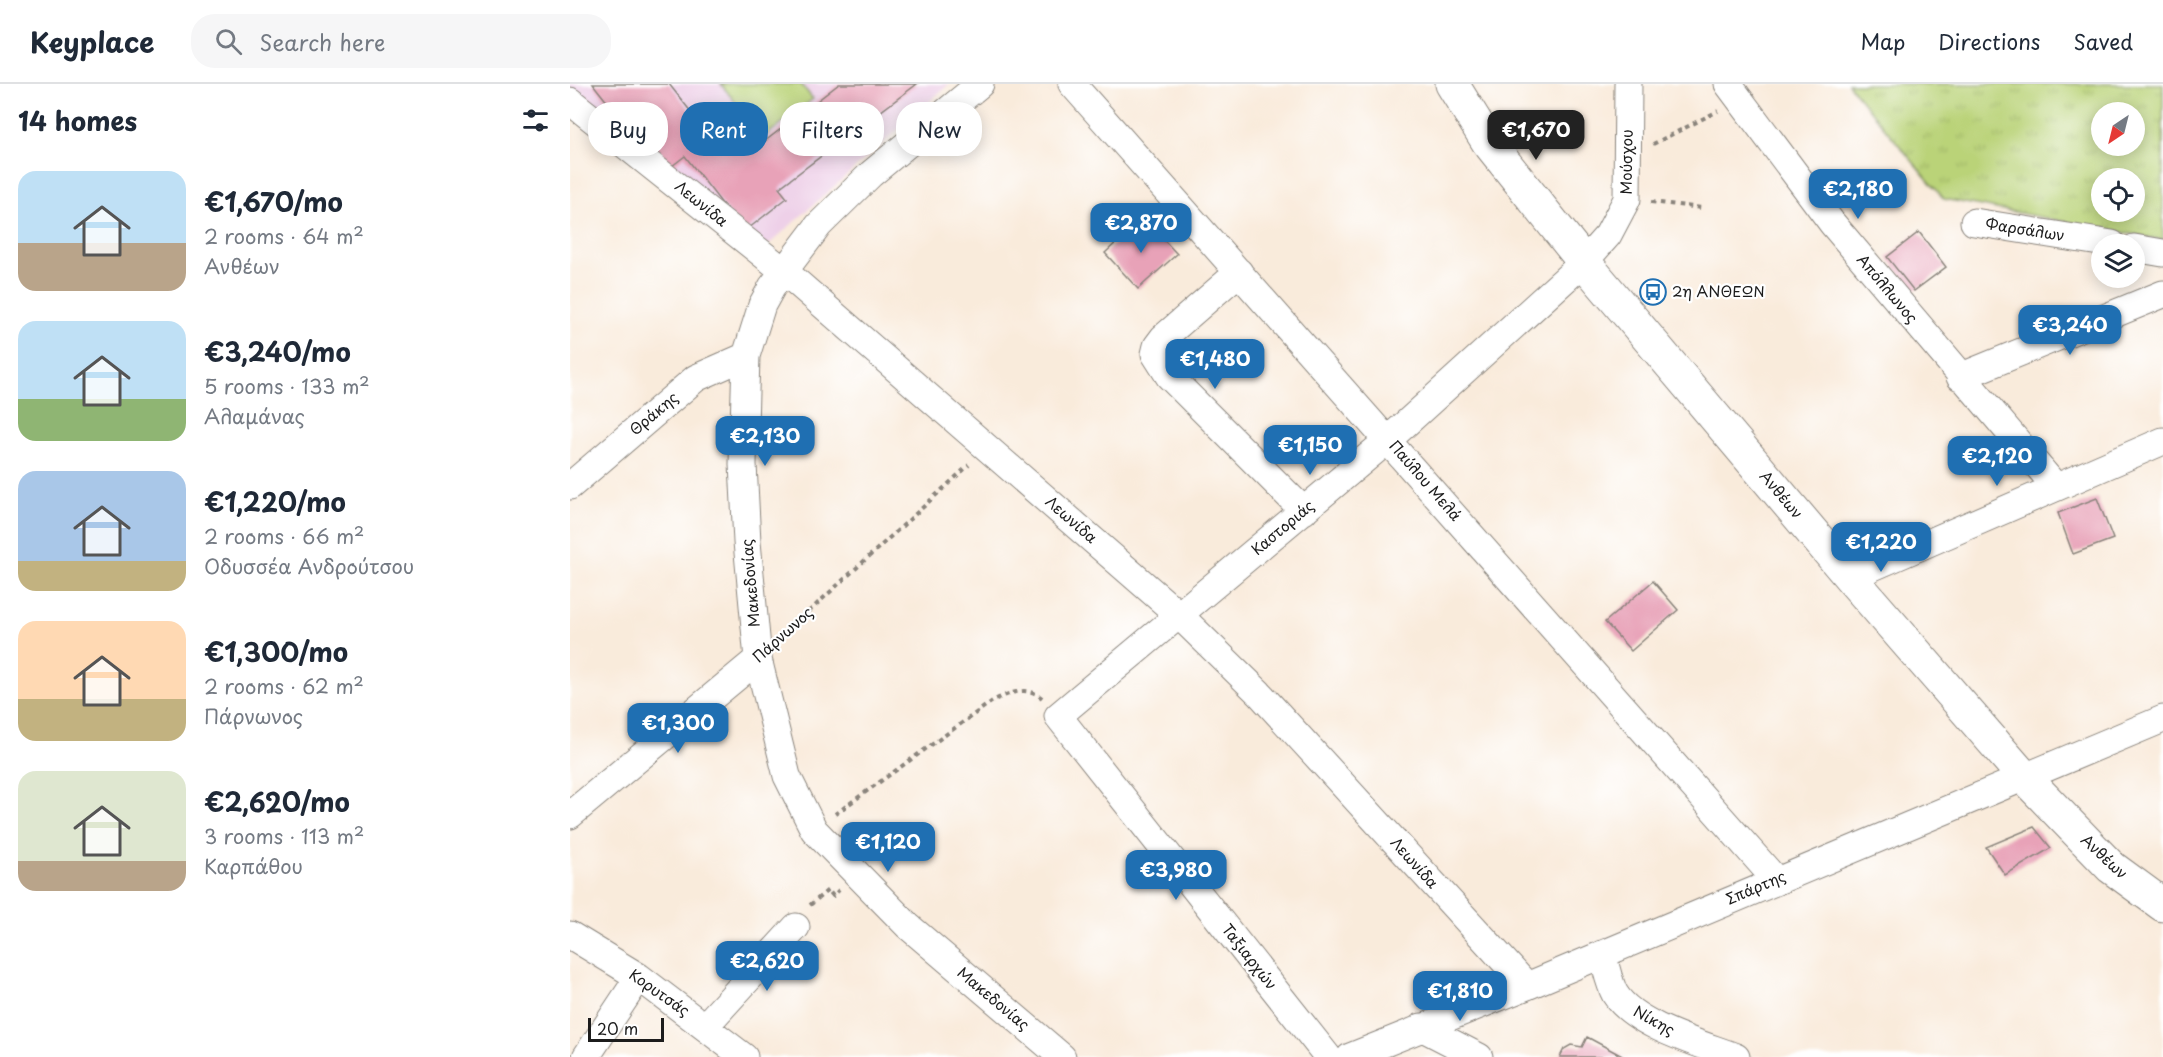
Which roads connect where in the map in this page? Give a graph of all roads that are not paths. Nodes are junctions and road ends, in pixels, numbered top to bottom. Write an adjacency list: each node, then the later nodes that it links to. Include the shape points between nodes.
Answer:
1 (980, 84): 12 (street, Μακεδονίας, via 871,174 819,225)
2 (1072, 84): 13 (street, Παύλου Μελά)
3 (1452, 84): 11 (street, Ανθέων, via 1488,142)
4 (1628, 84): 11 (street, Μούσχου, via 1627,200 1608,235)
5 (1741, 93): 16 (street, Απόλλωνος, via 1832,223)
6 (570, 101): 12 (street, Λεωνίδα)
7 (1974, 222): 8 (street, Φαρσάλων)
8 (2091, 241)
9 (2145, 250): 10 (street)
10 (2163, 253)
11 (1584, 262): 17 (street, Καστοριάς); 22 (street, Ανθέων)
12 (784, 271): 15 (street, Μακεδονίας, via 762,305); 23 (street, Λεωνίδα)
13 (1239, 272): 17 (street, Παύλου Μελά); 21 (street, via 1163,338 1155,354 1169,376)
14 (2163, 294): 16 (street)
15 (746, 356): 19 (street, Θράκης, via 696,378); 24 (street, Μακεδονίας, via 743,464)
16 (1960, 377): 20 (street, Απόλλωνος)
17 (1389, 439): 21 (street, Καστοριάς); 29 (street, Παύλου Μελά)
18 (2163, 441): 20 (street)
19 (570, 486)
20 (2055, 486): 22 (street)
21 (1304, 511): 23 (street, Καστοριάς)
22 (1850, 577): 27 (street, Ανθέων)
23 (1179, 615): 25 (street, Καστοριάς); 35 (street, Λεωνίδα, via 1259,693)
24 (758, 659): 28 (street, Πάρνωνος); 40 (street, Μακεδονίας, via 787,776 814,830 908,926)
25 (1058, 716): 41 (street, Ταξιαρχών)
26 (2163, 719): 27 (street, Σπάρτης)
27 (2024, 777): 29 (street, Σπάρτης); 30 (street, Ανθέων, via 2111,867)
28 (570, 815)
29 (1776, 880): 33 (street, Σπάρτης)
30 (2163, 905)
31 (796, 927): 36 (street)
32 (570, 935): 34 (street, Κορυτσάς)
33 (1602, 954): 35 (street, Σπάρτης); 44 (street, Νίκης, via 1615,994 1634,1012 1656,1026)
34 (639, 977): 36 (street, Κορυτσάς); 38 (street)
35 (1527, 986): 37 (street, Σπάρτης)
36 (705, 1026): 39 (street, Κορυτσάς)
37 (1421, 1027): 42 (street, Σπάρτης); 43 (street)
38 (586, 1057)
39 (744, 1057)
40 (1062, 1057)
41 (1328, 1057)
42 (1350, 1057)
43 (1479, 1057)
44 (1736, 1057)

